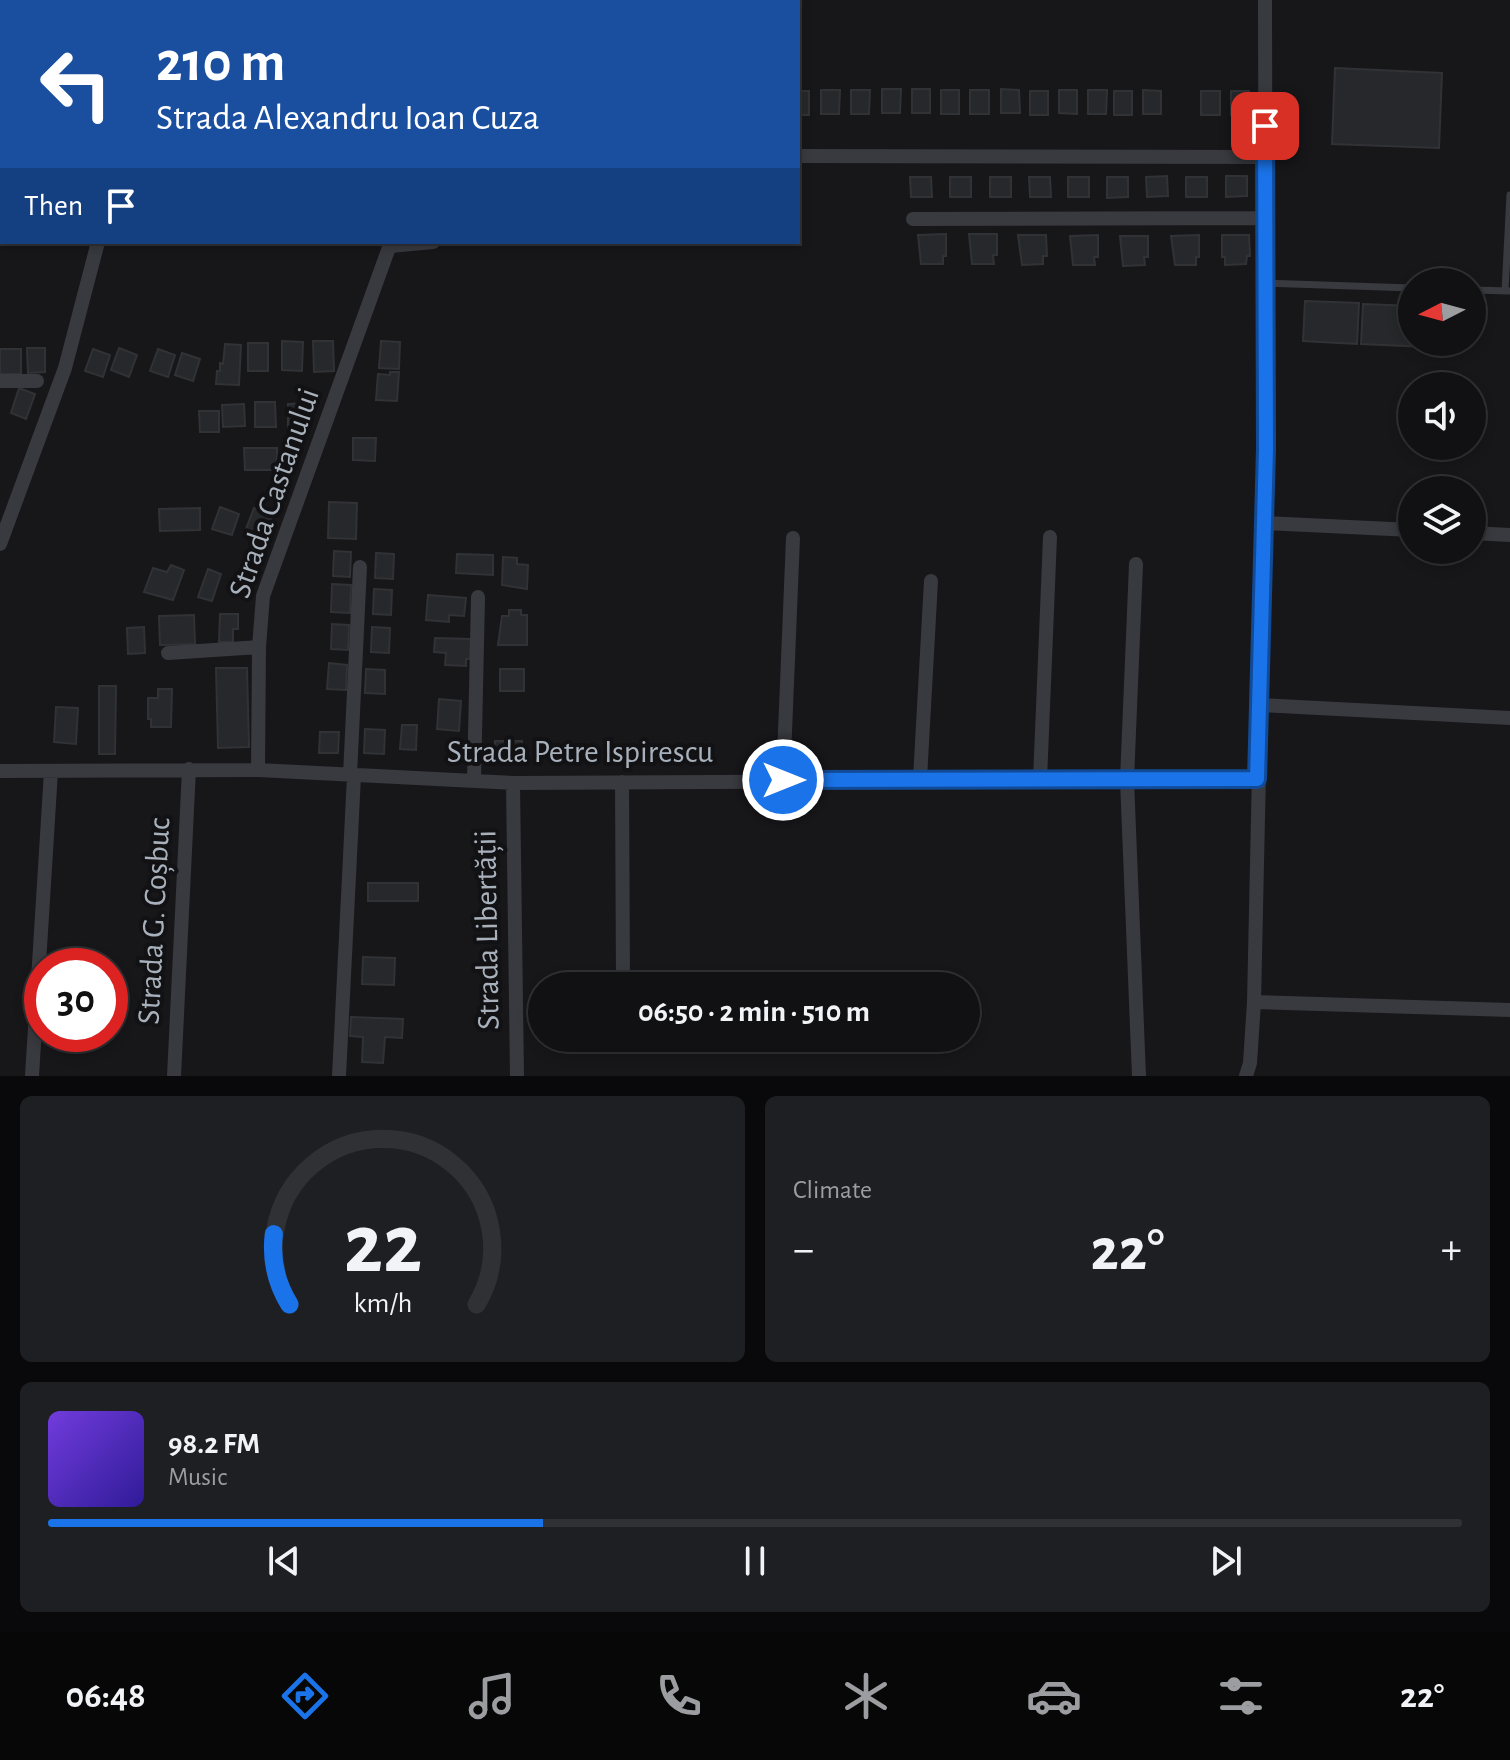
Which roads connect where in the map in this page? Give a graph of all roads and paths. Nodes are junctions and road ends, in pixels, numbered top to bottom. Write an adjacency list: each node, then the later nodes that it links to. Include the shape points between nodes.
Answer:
1 (1265, 0): 3 (street)
2 (800, 156): 3 (street)
3 (1265, 157): 5 (street)
4 (1510, 195): 12 (lane)
5 (1264, 218): 6 (street); 9 (street)
6 (913, 219)
7 (97, 244): 21 (street, via 65,368)
8 (390, 244): 26 (street, Strada Castanului, via 263,596)
9 (1264, 283): 10 (lane); 15 (street)
10 (1398, 288)
11 (1486, 290): 12 (lane)
12 (1508, 291)
13 (0, 381): 14 (street)
14 (37, 381)
15 (1265, 523): 16 (street); 28 (street)
16 (1398, 529)
17 (1486, 534): 18 (street)
18 (1510, 535)
19 (1050, 537): 38 (street)
20 (793, 538): 37 (street)
21 (0, 544)
22 (1136, 564): 39 (street)
23 (360, 567): 34 (street)
24 (931, 581): 35 (street)
25 (478, 597): 40 (street)
26 (259, 647): 27 (street); 31 (street, Strada Castanului)
27 (168, 653)
28 (1259, 705): 29 (street); 36 (street)
29 (1510, 718)
30 (189, 769): 31 (street, Strada Petre Ispirescu); 33 (street, Strada Petre Ispirescu); 47 (street, Strada G. Coșbuc)
31 (258, 770): 34 (street, Strada Petre Ispirescu)
32 (0, 771): 33 (street, Strada Petre Ispirescu)
33 (51, 771): 46 (street)
34 (352, 776): 40 (street, Strada Petre Ispirescu); 48 (street)
35 (920, 779): 37 (street, Strada Petre Ispirescu); 38 (street, Strada Petre Ispirescu)
36 (1257, 779): 39 (street, Strada Petre Ispirescu); 44 (street)
37 (783, 780): 41 (street, Strada Petre Ispirescu)
38 (1040, 780): 39 (street, Strada Petre Ispirescu)
39 (1127, 780): 50 (street)
40 (474, 781): 42 (street, Strada Petre Ispirescu)
41 (622, 782): 42 (street, Strada Petre Ispirescu); 43 (street)
42 (513, 783): 49 (street, Strada Libertății)
43 (623, 972)
44 (1254, 1002): 45 (street); 51 (street)
45 (1510, 1010)
46 (32, 1076)
47 (174, 1076)
48 (339, 1076)
49 (517, 1076)
50 (1139, 1076)
51 (1246, 1076)

